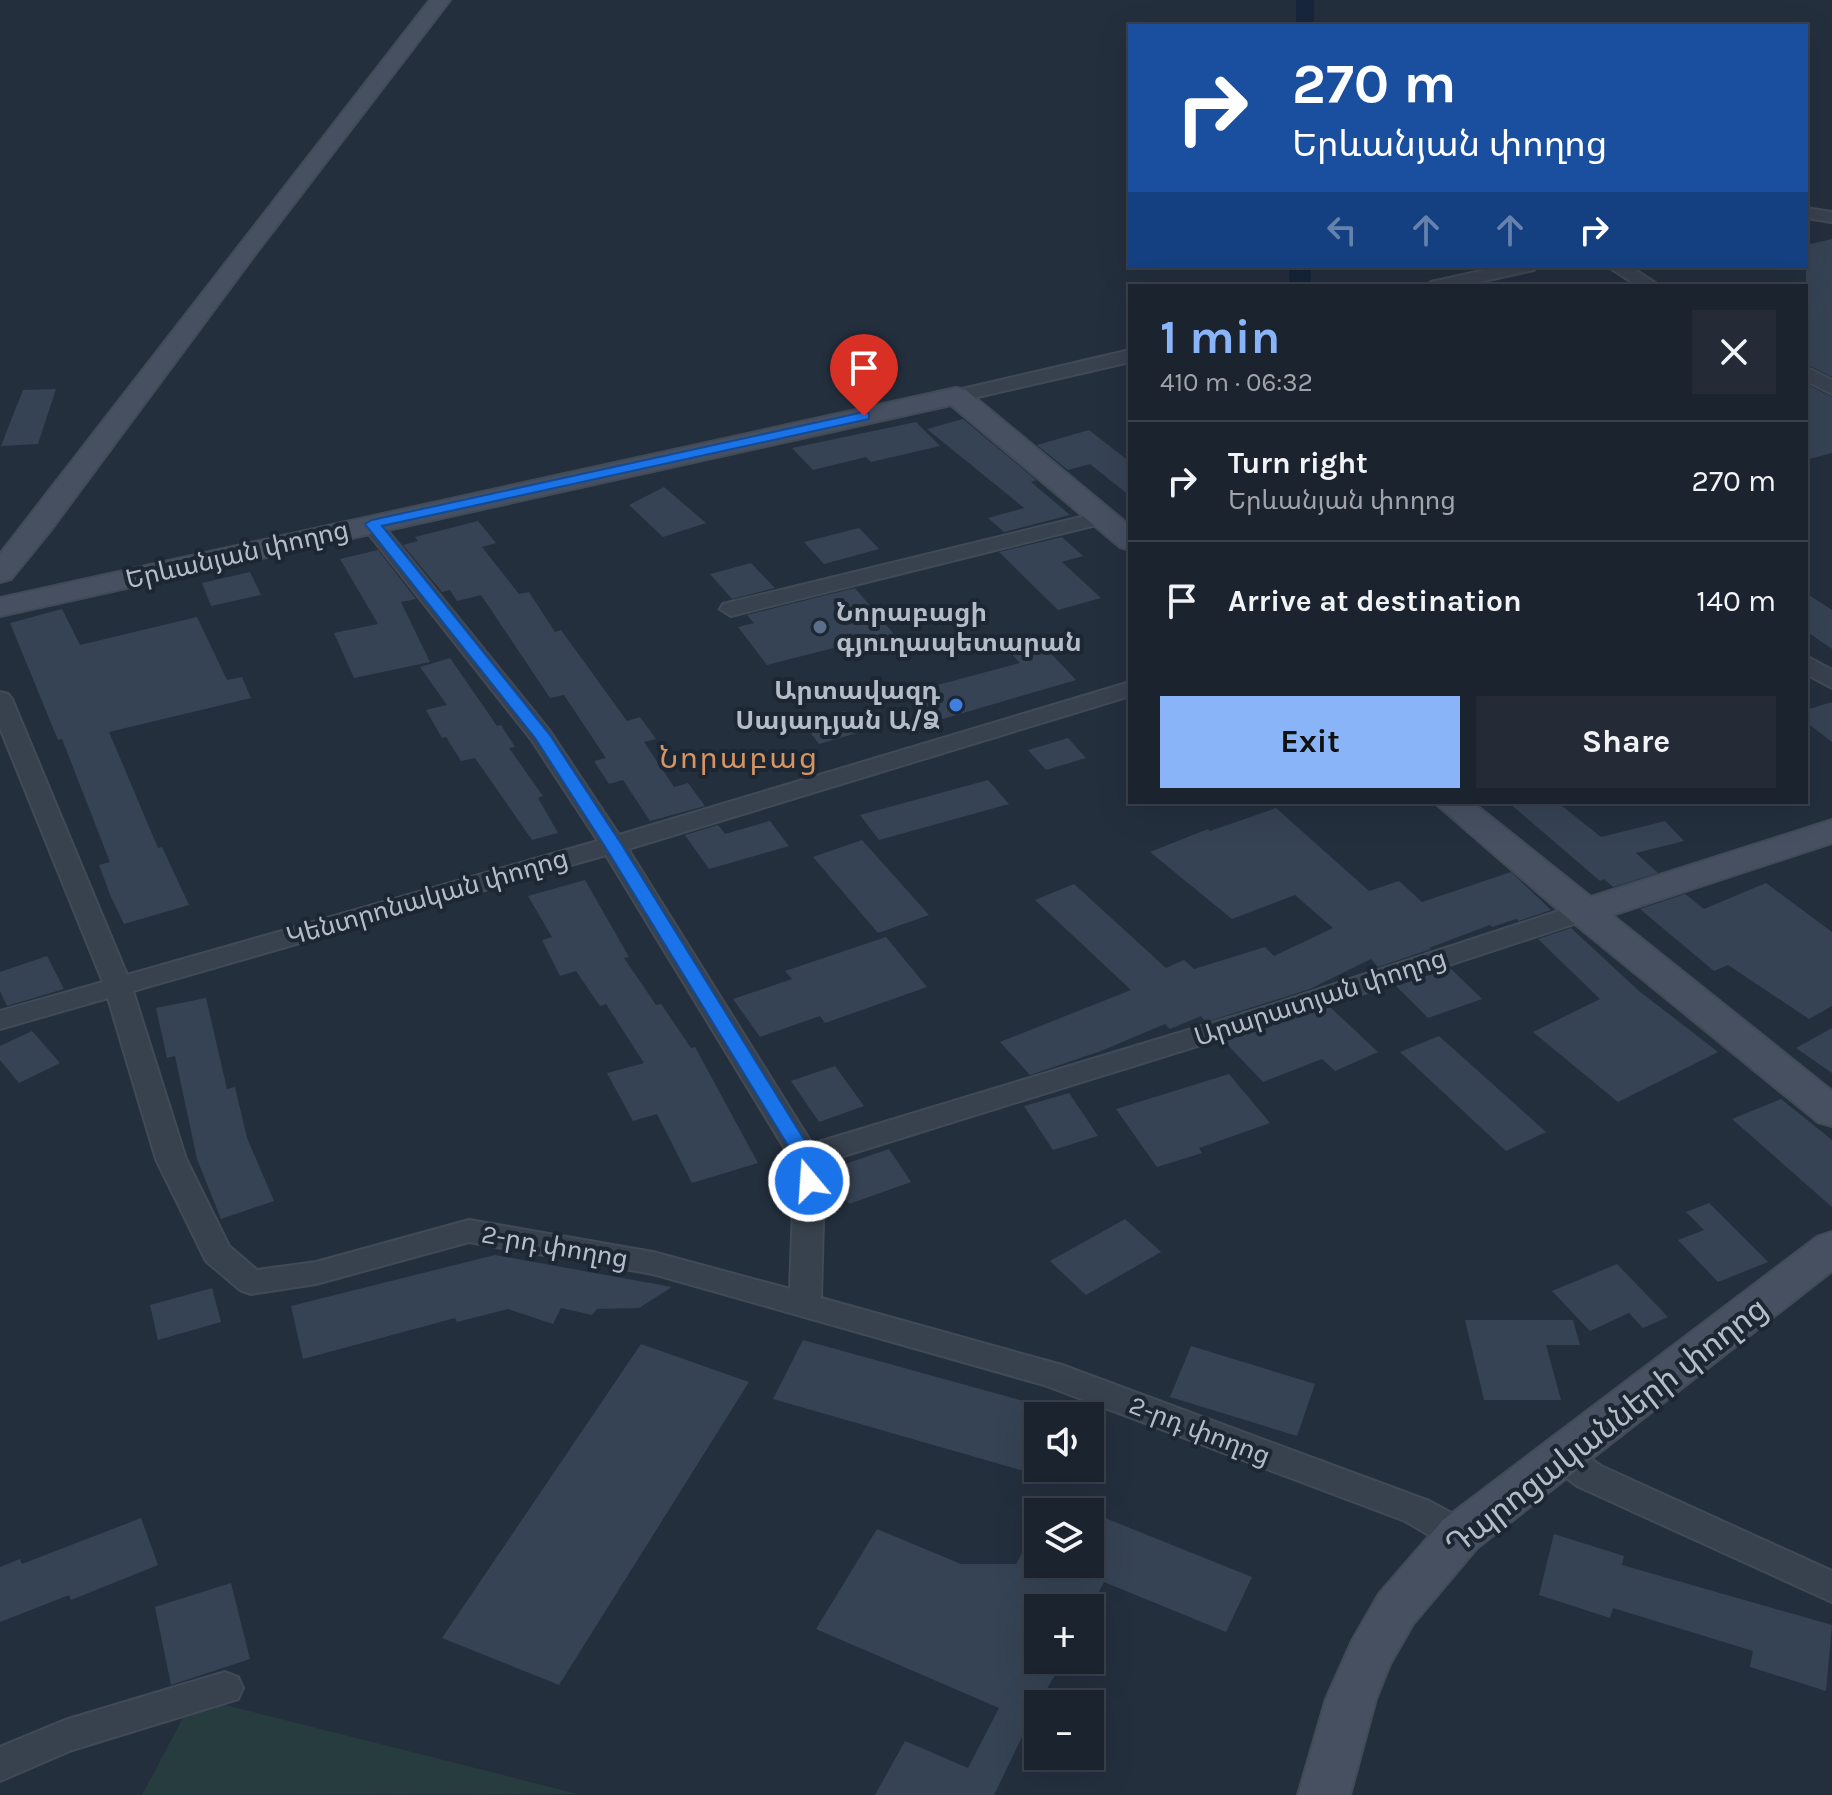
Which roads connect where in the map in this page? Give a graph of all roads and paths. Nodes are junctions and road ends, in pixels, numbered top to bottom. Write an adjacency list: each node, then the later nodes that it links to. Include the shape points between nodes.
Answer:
1 (440, 0): 15 (main road)
2 (1808, 213): 3 (street)
3 (1832, 217)
4 (1519, 268): 6 (street)
5 (1620, 268): 7 (street)
6 (1446, 284)
7 (1648, 284)
8 (1128, 356): 11 (street)
9 (1808, 374): 10 (street)
10 (1832, 388)
11 (956, 396): 12 (main road); 13 (main road, Երևանյան փողոց)
12 (1101, 518): 14 (main road); 17 (street)
13 (372, 524): 16 (main road, Երևանյան փողոց); 24 (street, via 541,735)
14 (1128, 539)
15 (0, 573)
16 (0, 607)
17 (731, 609)
18 (1808, 664): 19 (street)
19 (1832, 681)
20 (1128, 690): 24 (street, Կենտրոնական փողոց)
21 (0, 699): 26 (street, 2-րդ փողոց)
22 (1453, 804): 25 (main road)
23 (1832, 831): 25 (main road, Արարատյան փողոց)
24 (613, 845): 26 (street, Կենտրոնական փողոց); 29 (street)
25 (1583, 912): 28 (main road); 29 (street, Արարատյան փողոց)
26 (118, 985): 27 (street, Կենտրոնական փողոց); 31 (street, 2-րդ փողոց, via 171,1159 217,1253 251,1282 316,1273 469,1231 653,1263)
27 (0, 1020)
28 (1832, 1112)
29 (805, 1157): 31 (street)
30 (1832, 1248): 32 (main road, Դպրոցականների փողոց)
31 (805, 1304): 33 (street, 2-րդ փողոց, via 1051,1374 1417,1511)
32 (1560, 1455): 33 (main road, Դպրոցականների փողոց); 34 (street, via 1589,1476)
33 (1460, 1534): 37 (main road, Դպրոցականների փողոց, via 1396,1609 1369,1656)
34 (1832, 1587)
35 (225, 1688): 36 (street, via 65,1736)
36 (0, 1764)
37 (1324, 1795)

